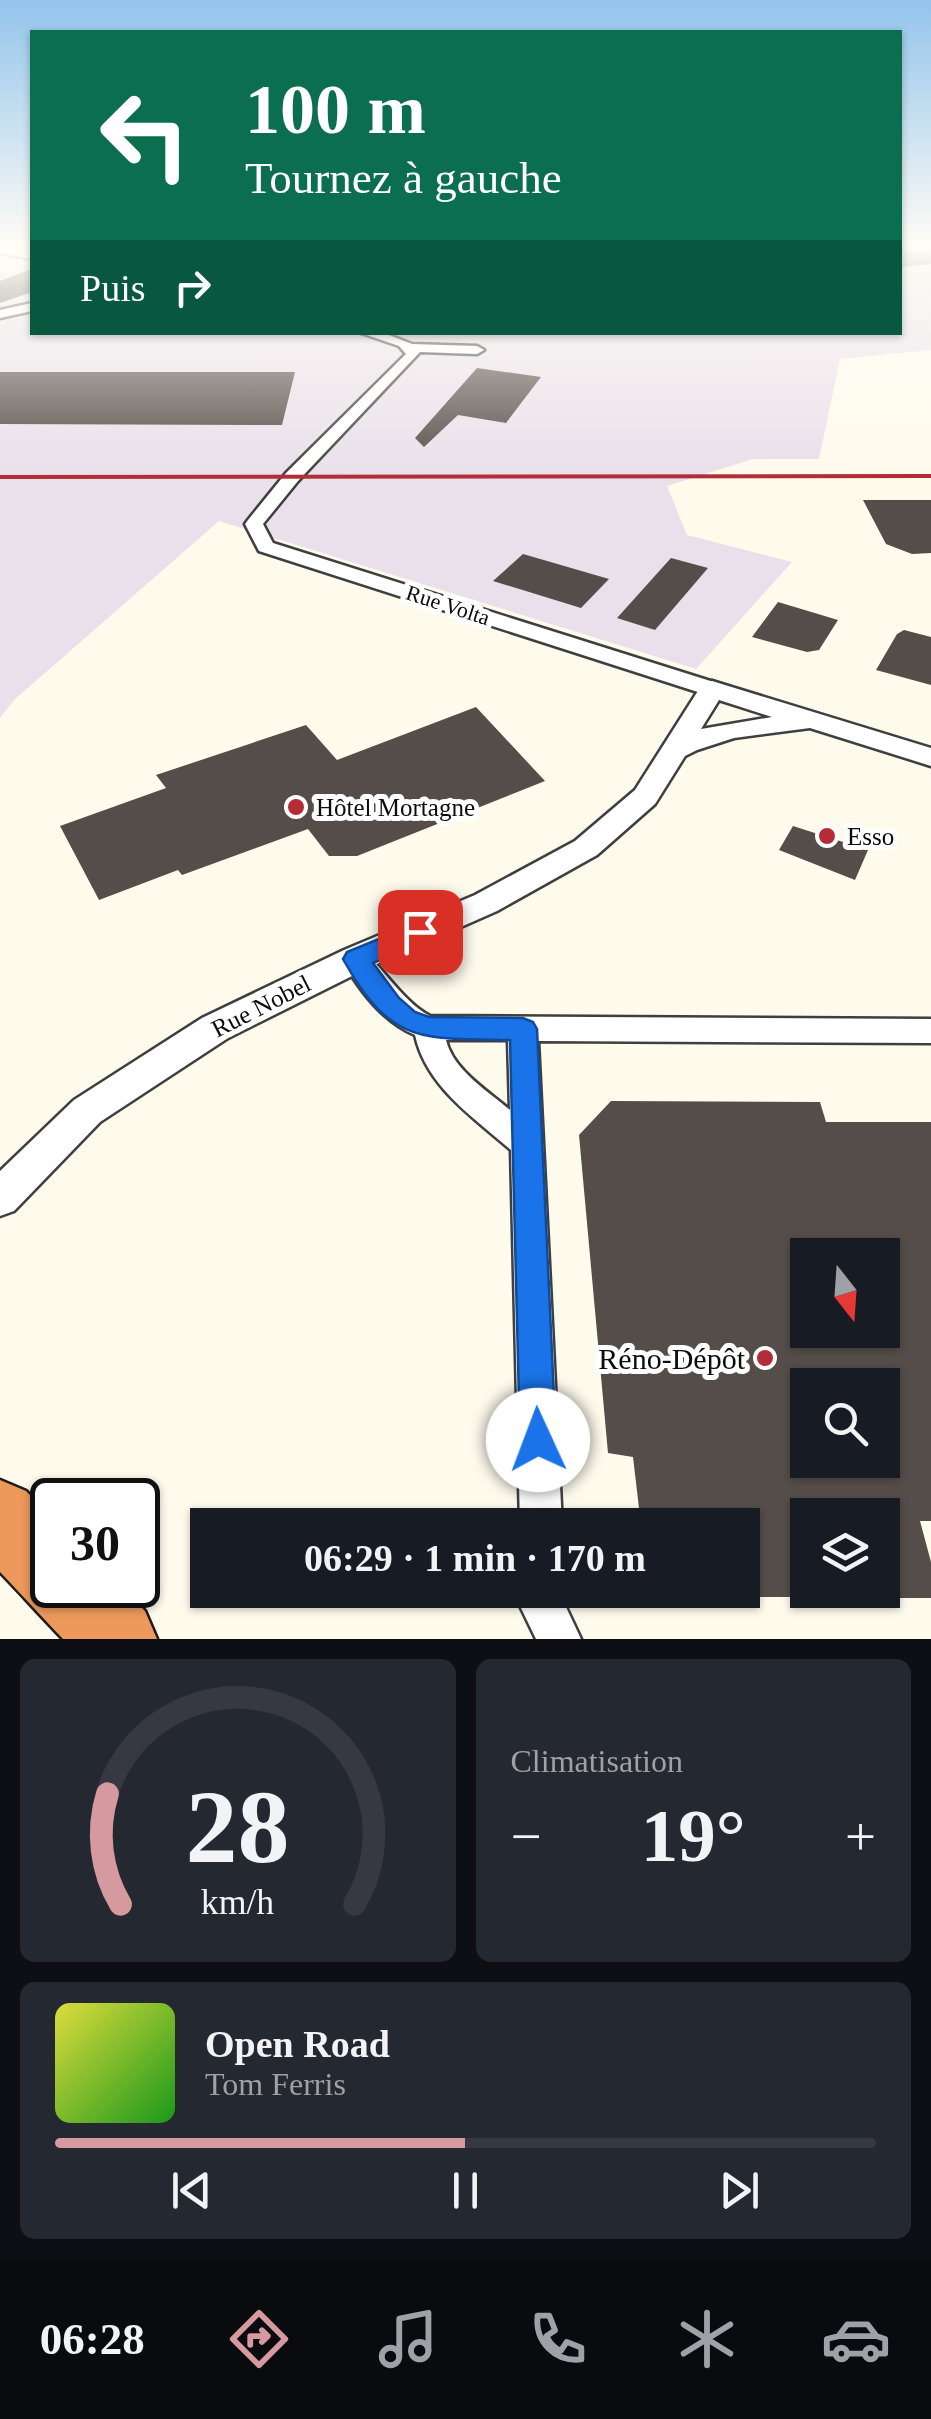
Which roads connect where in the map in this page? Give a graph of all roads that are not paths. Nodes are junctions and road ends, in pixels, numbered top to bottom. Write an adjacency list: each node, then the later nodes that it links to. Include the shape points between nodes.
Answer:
1 (373, 335): 2 (street)
2 (411, 348): 3 (street); 4 (street, Rue Volta, via 410,360 254,524 266,547)
3 (477, 350)
4 (712, 689): 5 (street, Rue Volta); 6 (street, Rue Nobel)
5 (826, 723): 6 (street, via 728,730); 7 (street, Rue Volta)
6 (672, 752): 8 (street, Rue Nobel, via 644,797 586,848 486,903)
7 (931, 757)
8 (356, 959): 9 (street, via 390,1006); 13 (street, Rue Nobel, via 244,1010 87,1111)
9 (428, 1028): 10 (street); 12 (street, via 434,1058)
10 (523, 1029): 11 (street); 12 (street)
11 (931, 1031)
12 (525, 1142): 14 (street)
13 (0, 1198)
14 (540, 1508)
15 (0, 1516): 16 (highway)
16 (30, 1548)
17 (87, 1608): 19 (highway)
18 (543, 1608): 20 (street)
19 (117, 1639)
20 (559, 1639)

